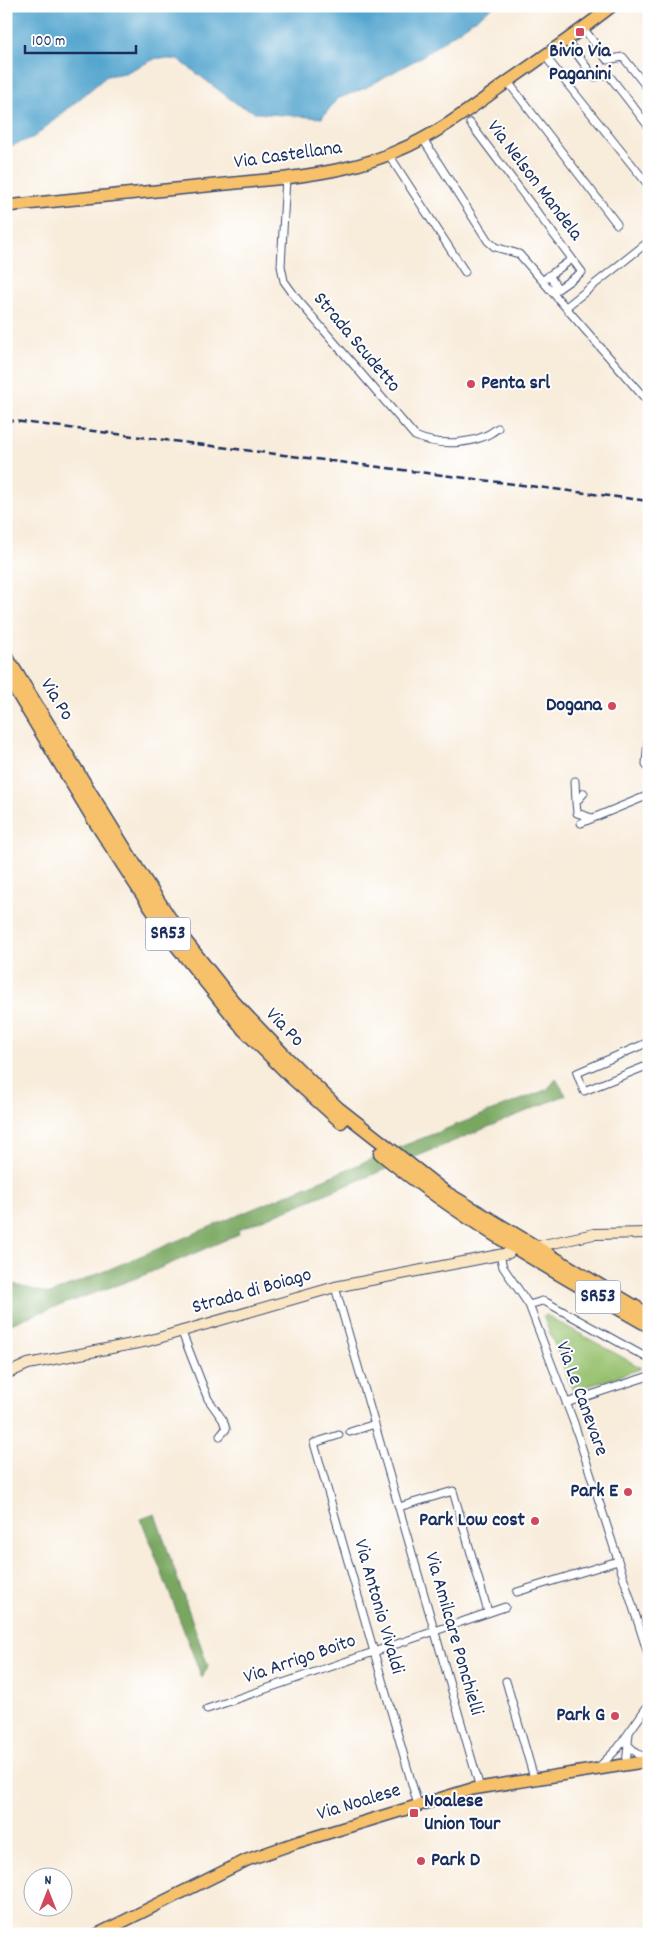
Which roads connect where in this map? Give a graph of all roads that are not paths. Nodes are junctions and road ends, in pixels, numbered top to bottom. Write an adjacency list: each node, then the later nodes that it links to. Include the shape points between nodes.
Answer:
1 (612, 6): 2 (main road, Via Castellana)
2 (584, 29): 3 (main road, Via Castellana); 6 (street, via 607,60 623,57)
3 (567, 41): 4 (main road, Via Castellana); 10 (street, via 594,77 608,74)
4 (544, 56): 5 (main road, Via Castellana); 14 (street)
5 (508, 82): 7 (main road, Via Castellana); 16 (street)
6 (649, 90)
7 (469, 109): 8 (main road, Via Castellana); 9 (street, Via Nelson Mandela)
8 (458, 117): 9 (street, Via Nelson Mandela); 11 (main road, Via Castellana)
9 (470, 123): 18 (street, Via Nelson Mandela)
10 (649, 127)
11 (423, 139): 12 (main road, Via Castellana); 20 (street, via 488,242 519,254)
12 (389, 154): 13 (main road, Via Castellana, via 349,167); 19 (street)
13 (286, 178): 15 (main road, Via Castellana); 23 (street, Strada Scudetto, via 281,266 284,281 293,294 415,436 437,442 470,441 481,439)
14 (649, 186)
15 (6, 206)
16 (617, 224)
17 (648, 242): 21 (street)
18 (572, 259): 20 (street, Via Nelson Mandela); 20 (street, Via Nelson Mandela, via 582,272 558,288)
19 (465, 272)
20 (546, 278): 21 (street)
21 (566, 307): 22 (street)
22 (649, 403)
23 (498, 428)
24 (6, 656): 41 (highway, Via Po / SR53, via 183,938 233,1001 286,1057 338,1108 445,1192)
25 (6, 674): 42 (highway, Via Po / SR53, via 95,822 172,939 244,1030 333,1115 425,1190 522,1253)
26 (648, 728): 27 (street, via 646,764)
27 (649, 770)
28 (575, 781): 31 (street)
29 (584, 793): 31 (street)
30 (649, 795): 32 (street)
31 (576, 802): 32 (street, via 577,813)
32 (592, 818): 33 (street)
33 (581, 823)
34 (649, 1042): 35 (street, via 577,1073 584,1091)
35 (649, 1064)
36 (649, 1233): 37 (street, via 594,1234)
37 (539, 1246)
38 (505, 1254): 39 (street, Strada di Boiago); 40 (street, Via Le Canevare, via 503,1267)
39 (335, 1287): 43 (street, Strada di Boiago); 48 (street, Via Amilcare Ponchielli)
40 (529, 1305): 44 (street, via 546,1302); 47 (street, Via Le Canevare)
41 (649, 1315)
42 (649, 1326)
43 (181, 1330): 45 (street, Strada di Boiago, via 148,1340 28,1364); 50 (street, via 208,1399 226,1429)
44 (649, 1359)
45 (6, 1374)
46 (649, 1376): 47 (street)
47 (566, 1403): 53 (street, Via Le Canevare)
48 (375, 1424): 49 (street); 52 (street, Via Amilcare Ponchielli)
49 (350, 1432)
50 (220, 1436)
51 (339, 1436): 58 (street, Via Antonio Vivaldi, via 314,1443)
52 (399, 1507): 56 (street, via 453,1490); 57 (street, Via Amilcare Ponchielli)
53 (618, 1561): 54 (street); 59 (street, Via Le Canevare)
54 (518, 1592)
55 (505, 1607): 56 (street, Via Arrigo Boito)
56 (488, 1612): 57 (street, Via Arrigo Boito)
57 (435, 1630): 58 (street, Via Arrigo Boito); 68 (street, Via Amilcare Ponchielli)
58 (374, 1652): 62 (street, Via Arrigo Boito); 69 (street, Via Antonio Vivaldi)
59 (649, 1657)
60 (506, 1681): 67 (street)
61 (649, 1704): 63 (street, via 629,1733)
62 (207, 1709)
63 (626, 1745): 64 (street); 65 (street, via 620,1754); 66 (street)
64 (649, 1760): 65 (main road, Via Noalese)
65 (626, 1765): 66 (main road, Via Noalese)
66 (595, 1770): 67 (main road, Via Noalese)
67 (534, 1778): 68 (main road, Via Noalese)
68 (480, 1788): 69 (main road, Via Noalese)
69 (418, 1805): 70 (main road, Via Noalese, via 247,1860)
70 (98, 1934)

